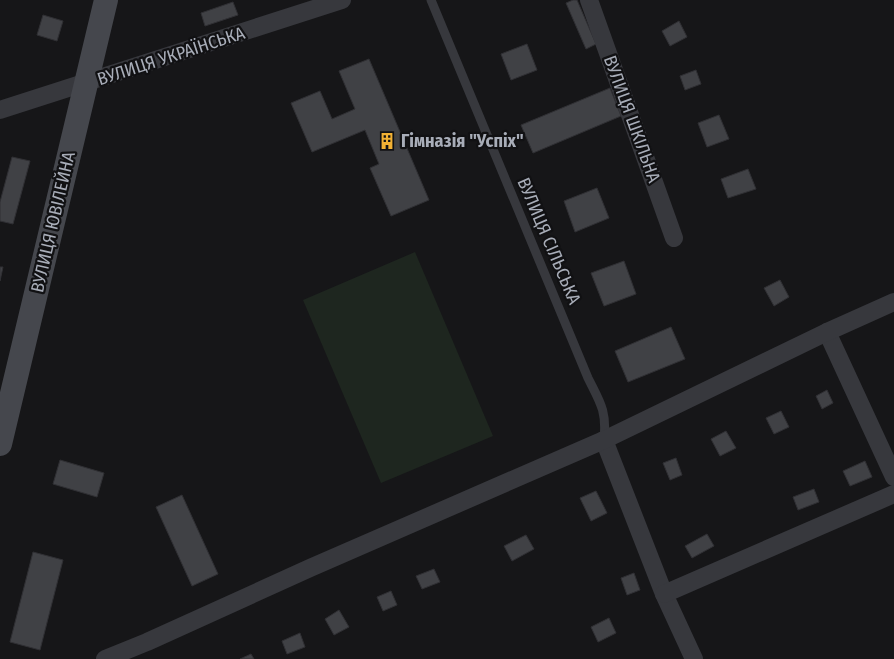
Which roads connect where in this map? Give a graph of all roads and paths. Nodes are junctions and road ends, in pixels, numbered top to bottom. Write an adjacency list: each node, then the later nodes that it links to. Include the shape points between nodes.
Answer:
1 (106, 0): 5 (street, ВУЛИЦЯ ЮВІЛЕЙНА)
2 (342, 0): 5 (street, ВУЛИЦЯ УКРАЇНСЬКА)
3 (431, 0): 10 (lane, ВУЛИЦЯ СІЛЬСЬКА, via 603,408 606,421)
4 (589, 0): 7 (street, ВУЛИЦЯ ШКІЛЬНА)
5 (86, 82): 6 (street, ВУЛИЦЯ УКРАЇНСЬКА); 11 (street, ВУЛИЦЯ ЮВІЛЕЙНА)
6 (0, 110)
7 (674, 238)
8 (894, 302): 9 (street)
9 (827, 332): 10 (street); 12 (street)
10 (604, 440): 14 (street); 15 (street)
11 (0, 444)
12 (894, 477)
13 (894, 494): 14 (street)
14 (664, 594): 16 (street)
15 (105, 659)
16 (694, 659)

